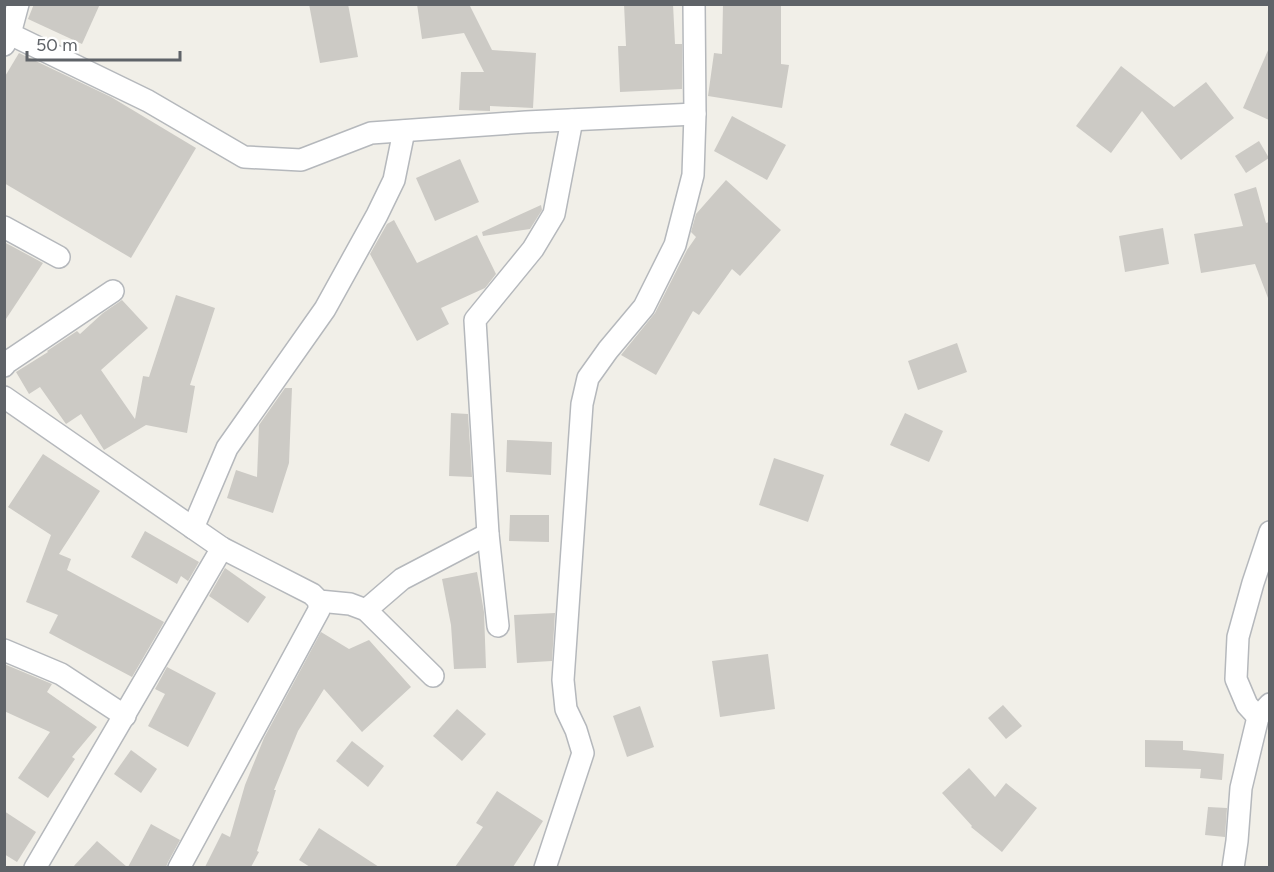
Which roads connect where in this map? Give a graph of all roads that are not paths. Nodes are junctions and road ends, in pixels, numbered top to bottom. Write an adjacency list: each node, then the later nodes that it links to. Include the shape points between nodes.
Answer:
1 (18, 4): 3 (street)
2 (694, 4): 4 (street)
3 (7, 39): 6 (street, via 148,100 244,157 301,160 371,133)
4 (695, 114): 5 (street); 25 (street, via 693,175 675,245 644,307 588,378 582,404 563,680 566,709 583,753)
5 (572, 120): 6 (street); 14 (street, via 554,213 533,249 475,321)
6 (404, 131): 12 (street, via 394,180 372,224 325,309 227,448)
7 (4, 227): 8 (street)
8 (59, 257)
9 (113, 291): 10 (street)
10 (4, 366)
11 (4, 397): 12 (street)
12 (193, 528): 15 (street)
13 (1269, 532): 21 (street, via 1238,637 1236,679 1247,705)
14 (488, 534): 17 (street, via 402,579); 18 (street)
15 (222, 548): 16 (street); 22 (street)
16 (319, 601): 17 (street); 24 (street, via 319,610)
17 (366, 610): 20 (street)
18 (498, 626)
19 (4, 650): 22 (street, via 61,674)
20 (433, 676)
21 (1264, 710): 26 (street, via 1241,788)
22 (125, 716): 23 (street)
23 (35, 867)
24 (179, 867)
25 (545, 867)
26 (1233, 867)

